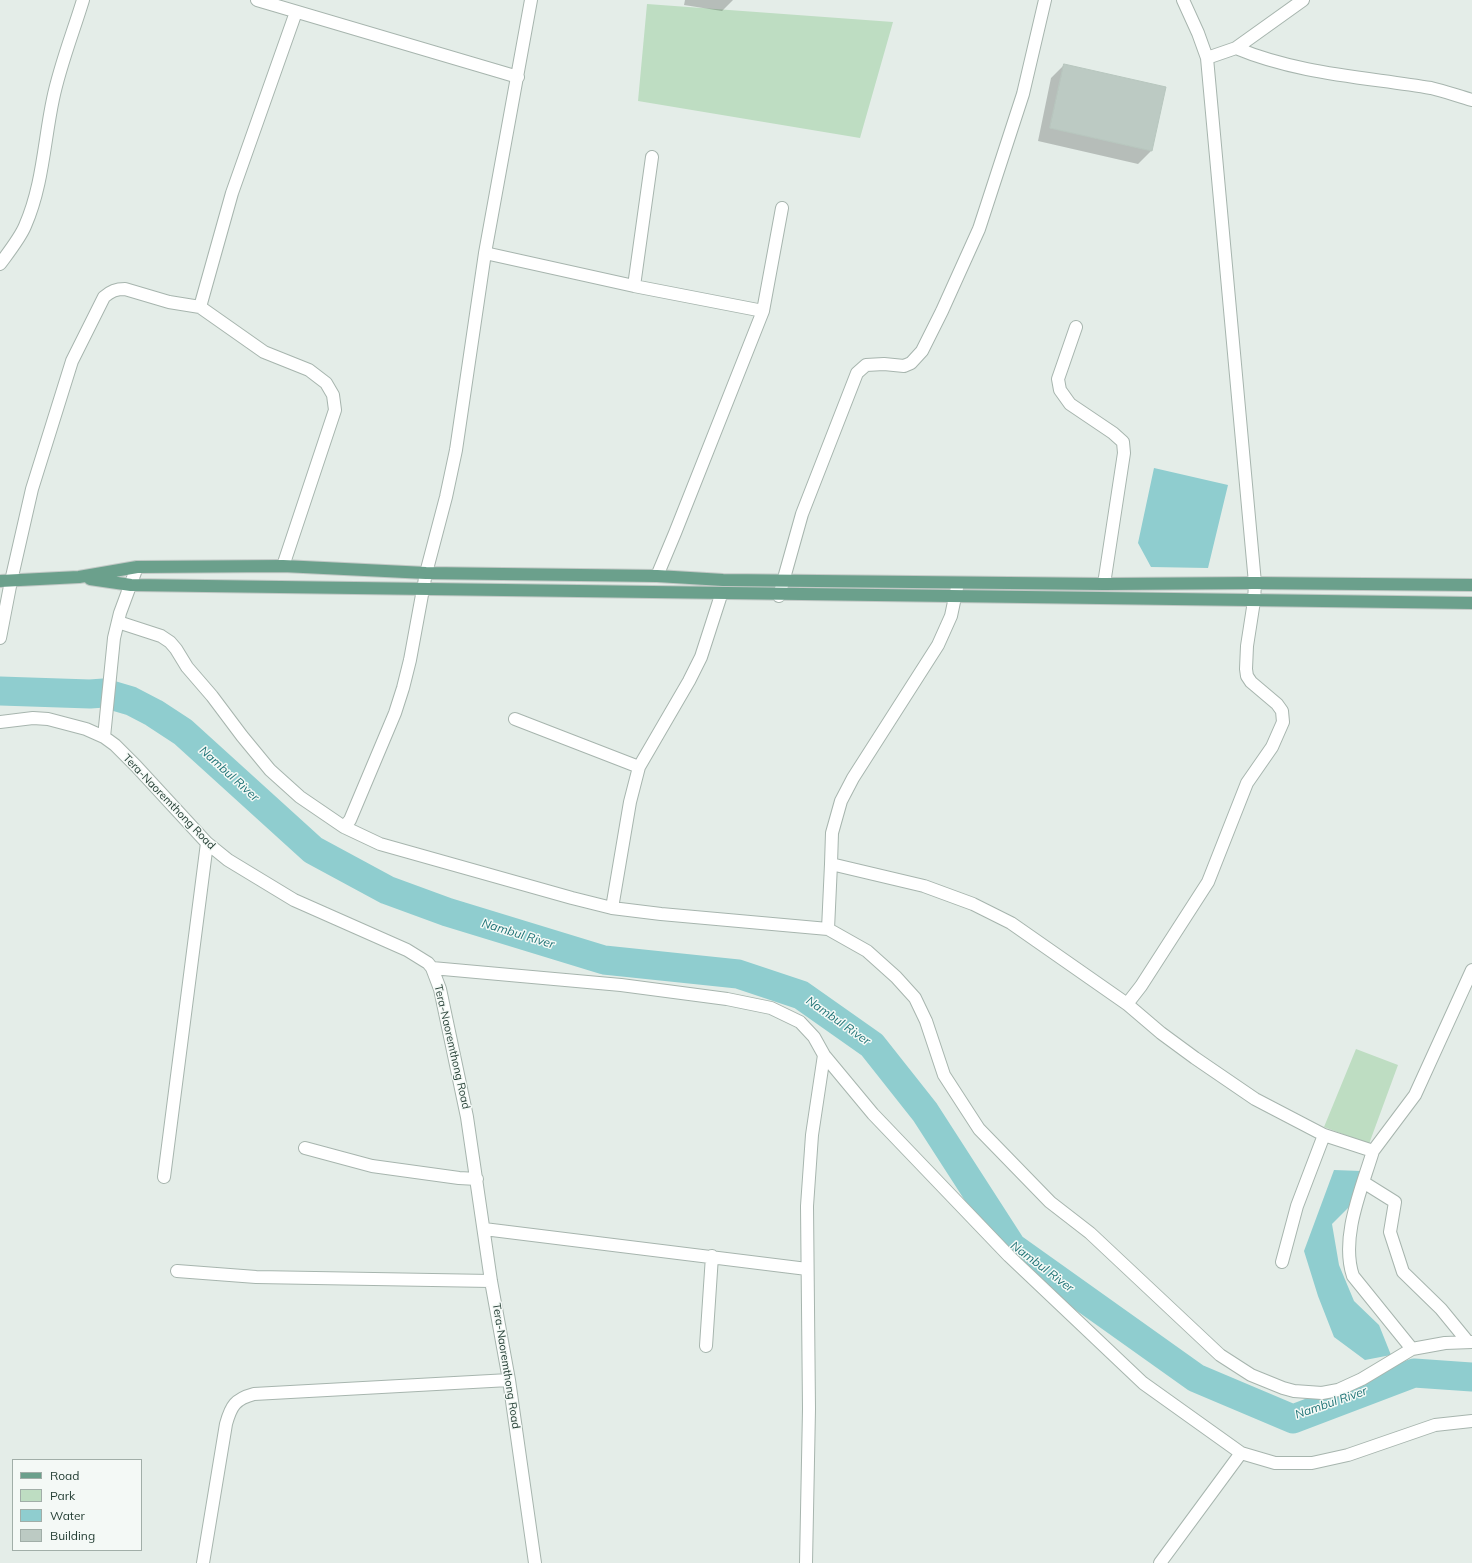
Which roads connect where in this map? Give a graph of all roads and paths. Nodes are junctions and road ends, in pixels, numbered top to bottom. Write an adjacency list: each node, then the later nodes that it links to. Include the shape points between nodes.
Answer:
1 (83, 0): 16 (street, via 57,81 35,200 25,227)
2 (257, 0): 8 (street)
3 (531, 0): 11 (street)
4 (1045, 0): 26 (street, via 1023,94 979,229 922,351 911,363 904,366 866,365 857,373 802,514)
5 (1182, 0): 10 (street)
6 (1303, 0): 7 (street)
7 (1291, 4): 9 (street)
8 (296, 12): 11 (street); 18 (street, via 232,193)
9 (1236, 48): 10 (street); 12 (street, via 1255,56 1306,69 1432,89)
10 (1208, 58): 29 (street)
11 (518, 77): 15 (street)
12 (1472, 100)
13 (652, 158): 17 (street)
14 (782, 208): 19 (street)
15 (485, 253): 17 (street); 23 (street, via 456,450)
16 (0, 264)
17 (634, 286): 19 (street)
18 (200, 307): 21 (street, via 264,352 309,370 326,383 333,395 335,410); 27 (street, via 169,302 125,289 110,292 104,297 72,361)
19 (763, 311): 24 (street)
20 (1076, 327): 30 (street, via 1058,379 1060,390 1070,404 1123,442 1124,452)
21 (283, 566): 22 (main road); 23 (main road)
22 (137, 568): 25 (main road); 31 (street)
23 (426, 573): 24 (main road); 33 (street)
24 (657, 576): 26 (main road)
25 (79, 577): 27 (main road); 31 (main road)
26 (784, 580): 28 (main road); 35 (street)
27 (5, 581): 40 (street)
28 (958, 583): 30 (main road); 36 (street)
29 (1255, 583): 30 (main road); 32 (main road); 37 (street)
30 (1104, 584)
31 (131, 585): 33 (main road); 39 (street)
32 (1472, 585)
33 (424, 591): 34 (main road); 45 (street, via 410,660 395,712 350,820)
34 (721, 595): 35 (main road); 44 (street, via 701,657)
35 (779, 596): 36 (main road)
36 (954, 599): 37 (main road); 47 (street, via 951,616 938,645 841,801 832,833)
37 (1254, 601): 38 (main road); 52 (street, via 1247,646 1247,676 1277,704 1282,711 1283,722 1272,746 1247,783 1208,882)
38 (1472, 603)
39 (118, 622): 43 (street, via 114,638); 45 (street, via 161,636 170,642 270,770 300,797)
40 (0, 638)
41 (515, 719): 44 (street)
42 (0, 722): 43 (street, Tera-Naoremthong Road, via 48,718)
43 (104, 737): 46 (street, Tera-Naoremthong Road, via 136,766)
44 (639, 767): 48 (street, via 627,817)
45 (344, 827): 48 (street, via 380,844)
46 (207, 843): 50 (street, Tera-Naoremthong Road, via 228,860 288,896 407,950); 57 (street)
47 (831, 864): 49 (street); 52 (street, via 924,886 973,904 1011,923)
48 (612, 908): 49 (street)
49 (828, 929): 68 (street, via 867,951 915,998 926,1021 944,1075 979,1128 1050,1202 1090,1233 1220,1355 1251,1375 1283,1388 1322,1393 1338,1390 1362,1379)
50 (432, 968): 53 (street, via 621,985 727,999 771,1008 800,1022 814,1037); 58 (street, Tera-Naoremthong Road, via 440,989 467,1117)
51 (1472, 970): 56 (street, via 1415,1095)
52 (1127, 1004): 54 (street, via 1161,1033 1255,1099)
53 (824, 1055): 63 (street, via 812,1135 807,1206); 71 (street, via 873,1114 1009,1256 1143,1383)
54 (1324, 1135): 56 (street); 62 (street, via 1296,1206)
55 (306, 1148): 58 (street, via 372,1166)
56 (1373, 1151): 59 (street)
57 (164, 1177)
58 (477, 1179): 60 (street, Tera-Naoremthong Road)
59 (1364, 1182): 66 (street, via 1395,1202 1390,1232 1403,1272); 68 (street, via 1356,1204 1348,1250 1349,1264 1353,1276)
60 (484, 1229): 61 (street); 65 (street, Tera-Naoremthong Road)
61 (712, 1256): 63 (street); 67 (street)
62 (1282, 1262)
63 (807, 1269): 74 (street, via 809,1410)
64 (176, 1271): 65 (street, via 256,1277)
65 (492, 1282): 69 (street, Tera-Naoremthong Road)
66 (1470, 1342): 68 (street, via 1445,1343)
67 (706, 1346)
68 (1412, 1349)
69 (509, 1380): 72 (street, via 254,1394 239,1399 226,1424); 73 (street, Tera-Naoremthong Road)
70 (1472, 1421): 71 (street, via 1435,1425 1348,1455 1312,1463 1275,1463)
71 (1241, 1453): 75 (street)
72 (203, 1563)
73 (536, 1563)
74 (806, 1563)
75 (1160, 1563)

